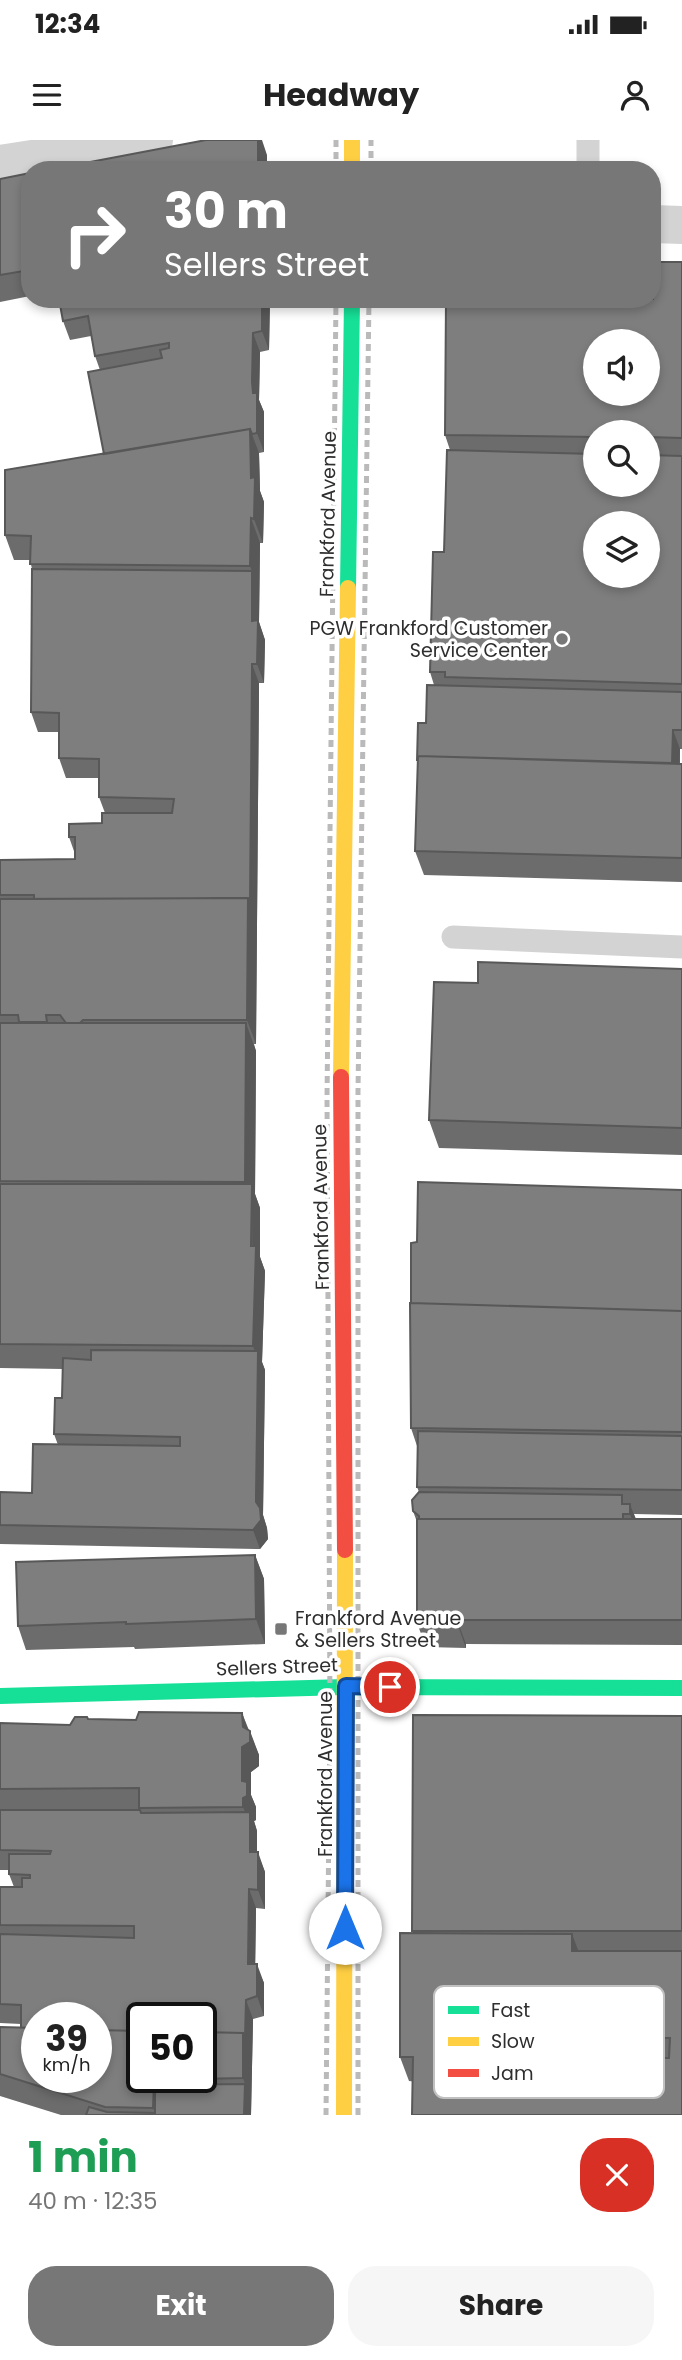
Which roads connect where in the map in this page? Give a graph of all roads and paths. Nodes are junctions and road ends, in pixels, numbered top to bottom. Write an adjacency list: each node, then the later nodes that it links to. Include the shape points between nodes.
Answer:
1 (154, 140): 6 (street)
2 (352, 140): 4 (main road)
3 (588, 140): 5 (lane)
4 (352, 161)
5 (588, 161)
6 (0, 164)
7 (661, 224): 8 (street)
8 (682, 225)
9 (352, 308): 12 (main road, Frankford Avenue, via 341,1096)
10 (453, 937): 11 (lane)
11 (682, 947)
12 (346, 1686): 13 (main road, Sellers Street); 14 (main road, Sellers Street); 15 (main road, Frankford Avenue)
13 (682, 1688)
14 (0, 1696)
15 (344, 2115)

